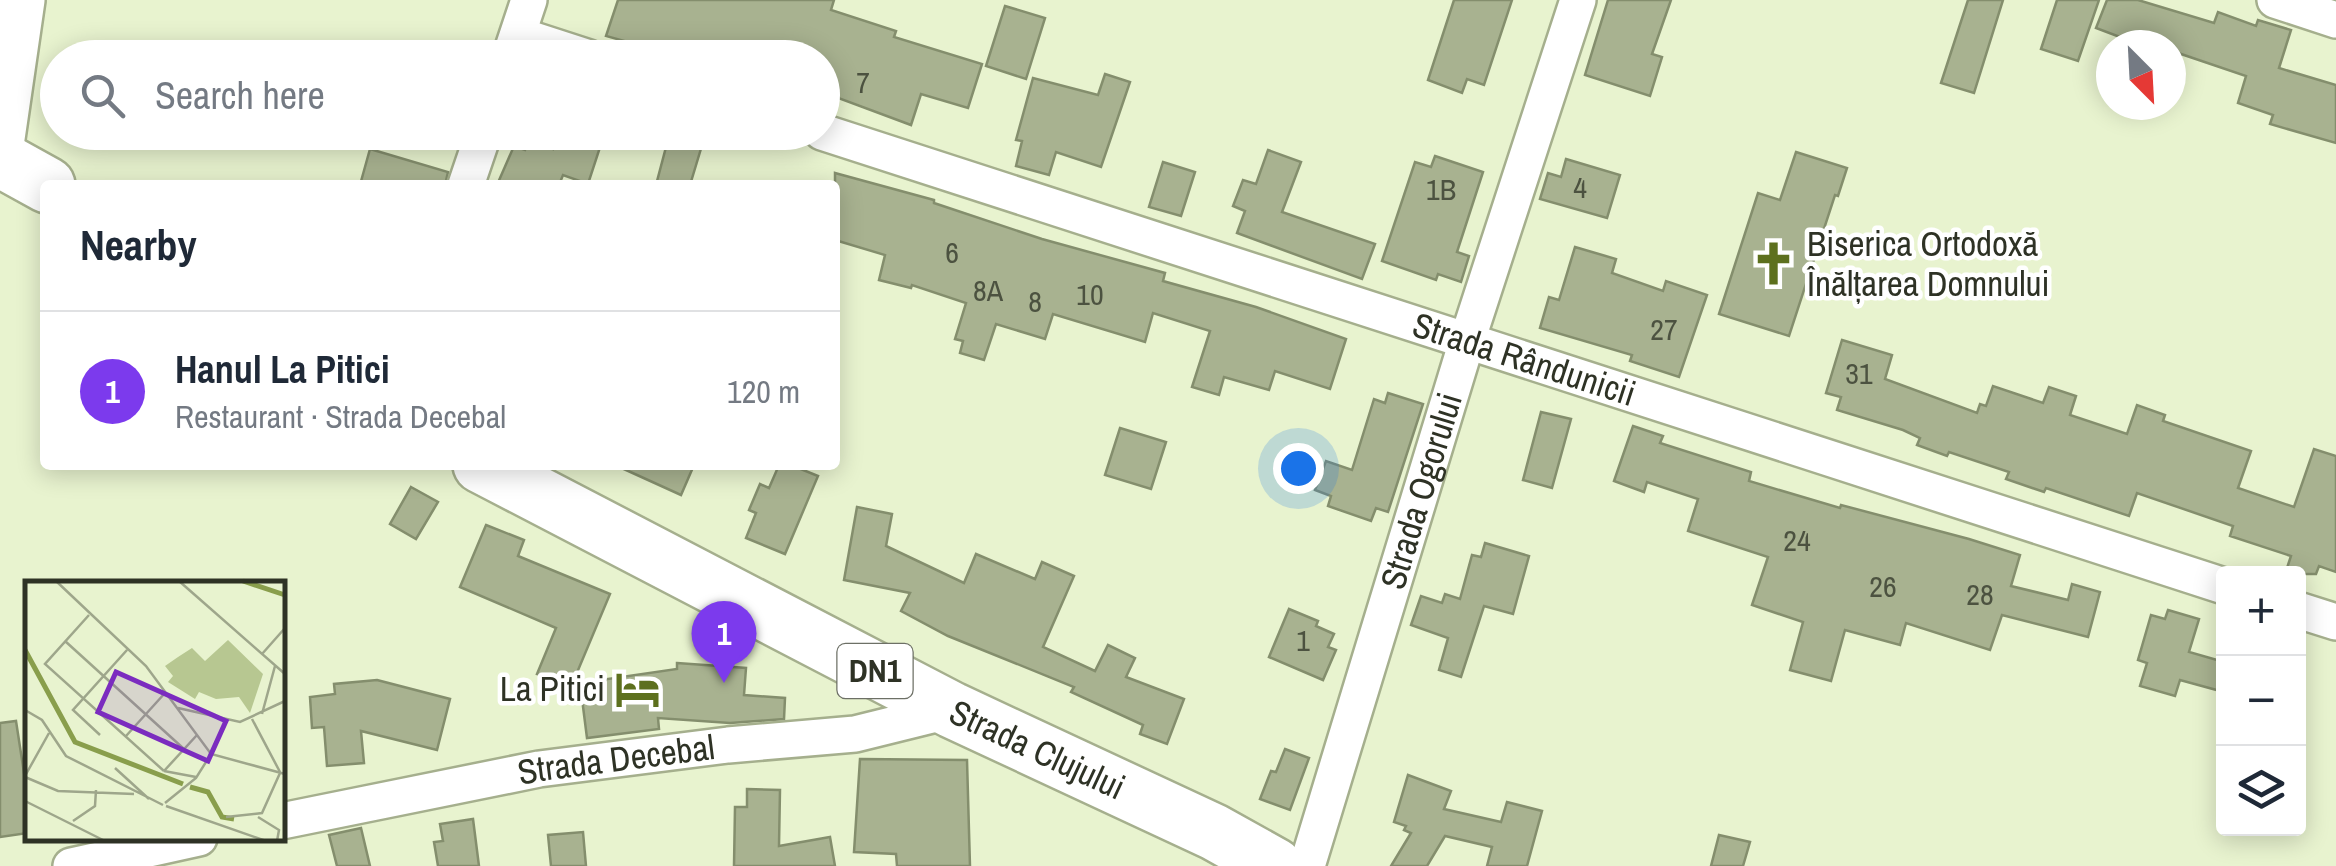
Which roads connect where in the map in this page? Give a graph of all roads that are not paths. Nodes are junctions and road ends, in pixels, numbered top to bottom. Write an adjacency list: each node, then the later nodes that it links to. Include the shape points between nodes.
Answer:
1 (22, 0): 9 (street)
2 (529, 0): 6 (street)
3 (1578, 0): 12 (street, Strada Ogorului)
4 (2275, 0): 5 (street)
5 (2336, 20)
6 (516, 40)
7 (840, 138): 12 (street, Strada Rândunicii)
8 (478, 150): 10 (street)
9 (0, 156): 11 (main road)
10 (468, 180)
11 (40, 181)
12 (1467, 340): 14 (street, Strada Rândunicii); 22 (street, Strada Ogorului)
13 (491, 470): 17 (main road, Strada Clujului / DN1)
14 (2216, 583)
15 (2306, 613): 16 (street)
16 (2336, 622)
17 (952, 710): 18 (street, Strada Decebal, via 856,734 539,769); 21 (main road, Strada Clujului / DN1)
18 (285, 820)
19 (185, 841): 20 (street)
20 (71, 866)
21 (1275, 866)
22 (1307, 866)

